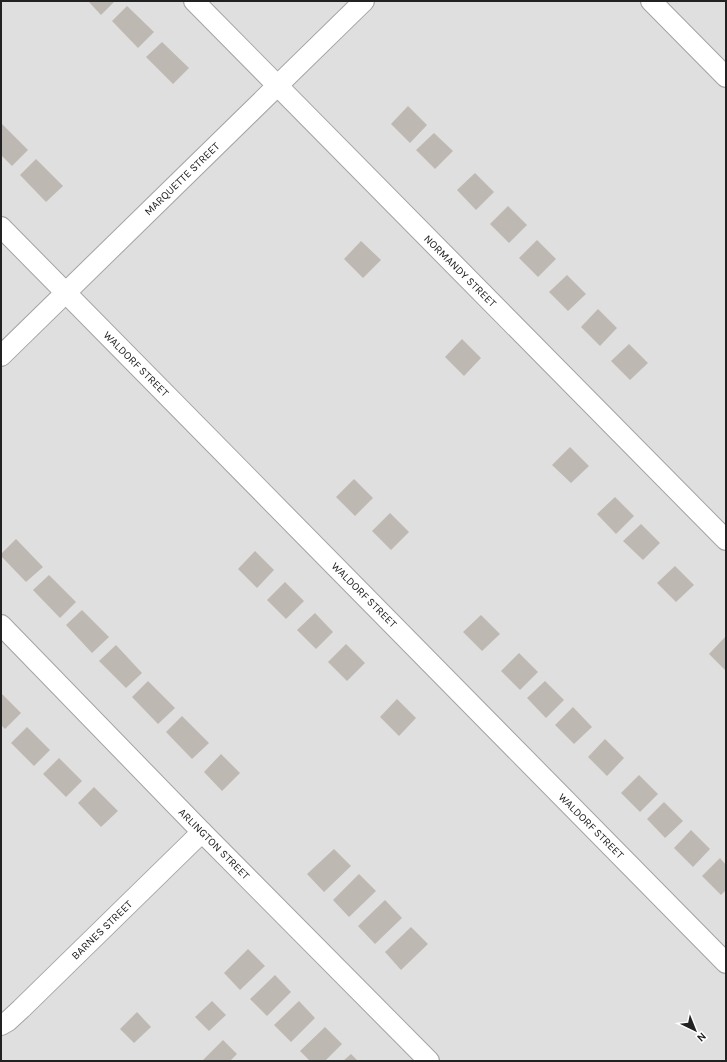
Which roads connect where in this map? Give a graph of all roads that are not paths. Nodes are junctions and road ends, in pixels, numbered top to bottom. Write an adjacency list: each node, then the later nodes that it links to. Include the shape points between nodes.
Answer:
1 (194, 1): 5 (street, NORMANDY STREET)
2 (364, 1): 5 (street, MARQUETTE STREET)
3 (651, 1): 4 (street)
4 (726, 77)
5 (277, 86): 7 (street, MARQUETTE STREET); 9 (street, NORMANDY STREET)
6 (1, 227): 7 (street, WALDORF STREET)
7 (66, 293): 8 (street, MARQUETTE STREET); 12 (street, WALDORF STREET)
8 (1, 356)
9 (726, 540)
10 (1, 625): 11 (street, ARLINGTON STREET)
11 (202, 832): 13 (street, BARNES STREET, via 21,1009); 14 (street, ARLINGTON STREET)
12 (726, 963)
13 (1, 1025)
14 (429, 1061)

